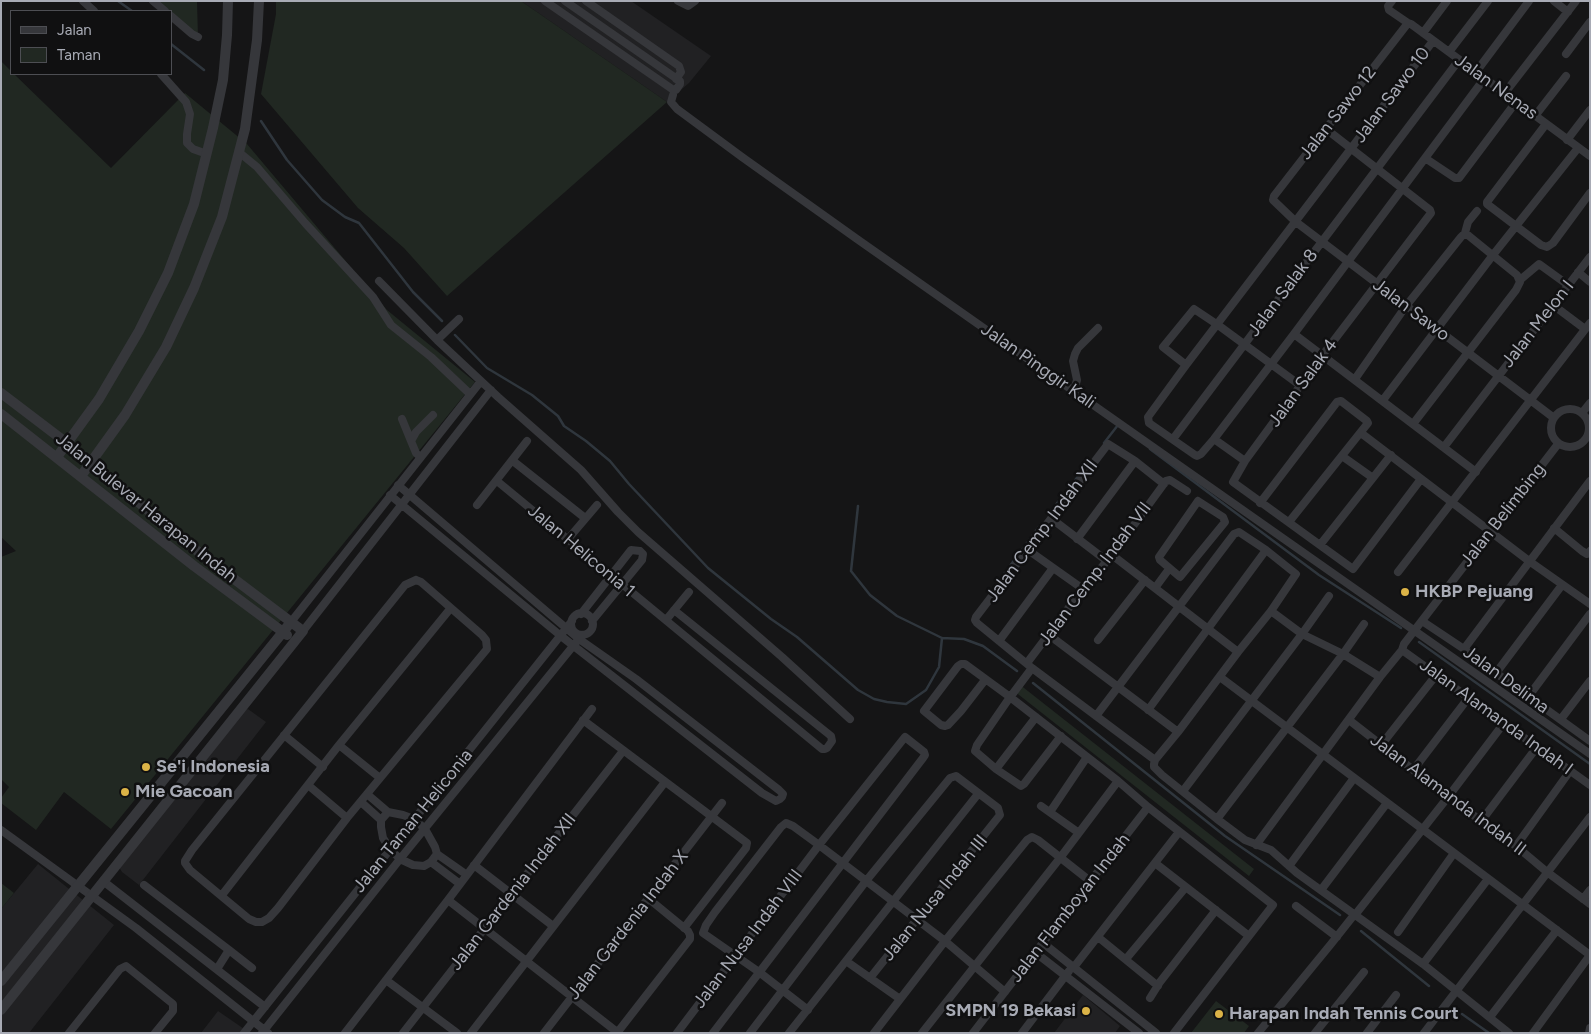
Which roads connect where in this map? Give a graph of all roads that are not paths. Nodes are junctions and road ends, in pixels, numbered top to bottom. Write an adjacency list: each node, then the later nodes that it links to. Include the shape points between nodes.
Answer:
1 (83, 1): 16 (street)
2 (153, 1): 17 (street)
3 (228, 1): 44 (street, via 223,80)
4 (259, 1): 43 (street, via 250,99)
5 (545, 1): 31 (street, via 675,91 680,84)
6 (565, 1): 31 (street)
7 (586, 1): 31 (street, via 679,66 681,72)
8 (678, 1): 9 (street, via 688,6)
9 (695, 1)
10 (1392, 1): 21 (street, Jalan Nenas, via 1389,10)
11 (1447, 1): 22 (street)
12 (1488, 1): 25 (street)
13 (1529, 1): 28 (street)
14 (1554, 1): 18 (street)
15 (1576, 1): 18 (street)
16 (93, 10)
17 (164, 10)
18 (1568, 12): 34 (street)
19 (172, 17): 23 (street)
20 (1590, 22): 26 (street)
21 (1405, 26): 22 (street, Jalan Nenas, via 1411,24); 39 (street, Jalan Sawo 12)
22 (1423, 33): 24 (street, Jalan Nenas)
23 (198, 37)
24 (1434, 41): 25 (street, Jalan Nenas); 42 (street, Jalan Sawo 10)
25 (1449, 52): 27 (street, Jalan Nenas)
26 (1566, 54)
27 (1459, 60): 28 (street, Jalan Nenas); 47 (street, Jalan Salak 8)
28 (1476, 72): 32 (street, Jalan Nenas)
29 (161, 75): 44 (street, via 186,102 190,114 187,144)
30 (1566, 76): 37 (street)
31 (676, 79)
32 (1484, 79): 34 (street, Jalan Nenas); 46 (street)
33 (672, 94): 84 (street, Jalan Pinggir Kali, via 671,102 677,109)
34 (1504, 94): 35 (street, Jalan Nenas)
35 (1516, 102): 37 (street, Jalan Nenas); 46 (street, via 1459,178)
36 (1590, 110): 40 (street)
37 (1536, 116): 38 (street, Jalan Nenas)
38 (1546, 124): 40 (street, Jalan Nenas); 53 (street, via 1487,202)
39 (1326, 129): 42 (street); 50 (street, Jalan Sawo 12)
40 (1567, 140): 41 (street, Jalan Nenas)
41 (1578, 148): 45 (street, Jalan Nenas); 53 (street)
42 (1351, 149): 47 (street); 52 (street, Jalan Sawo 10)
43 (240, 153): 86 (street, via 257,166 373,297 391,325); 112 (street, via 222,217 166,347 125,416)
44 (207, 154): 102 (street, via 194,204 168,272 139,331)
45 (1590, 156)
46 (1425, 158): 48 (street)
47 (1378, 168): 48 (street); 55 (street, Jalan Salak 8)
48 (1402, 188): 58 (street); 63 (street, Jalan Salak 4, via 1431,213)
49 (1590, 193): 53 (street, via 1550,246 1540,245)
50 (1274, 196): 52 (street, Jalan Sawo, via 1273,200)
51 (1477, 211): 54 (street, via 1468,222)
52 (1296, 222): 55 (street, Jalan Sawo); 68 (street, Jalan Sawo 10)
53 (1516, 227): 56 (street)
54 (1465, 233): 56 (street); 66 (street)
55 (1321, 242): 58 (street, Jalan Sawo); 74 (street, Jalan Salak 8)
56 (1493, 255): 60 (street); 71 (street)
57 (1590, 257): 59 (street, Jalan Melon I)
58 (1348, 262): 63 (street, Jalan Sawo); 72 (street)
59 (1578, 272): 62 (street); 64 (street, Jalan Melon I)
60 (1520, 280): 64 (street, via 1539,264); 75 (street, via 1516,290)
61 (380, 281): 73 (street)
62 (1590, 282)
63 (1377, 284): 66 (street, Jalan Sawo); 76 (street, Jalan Salak 4)
64 (1568, 285): 65 (street, Jalan Melon I)
65 (1553, 305): 69 (street); 79 (street, Jalan Melon I)
66 (1406, 306): 71 (street, Jalan Sawo); 80 (street)
67 (459, 318): 73 (street)
68 (1218, 325): 74 (street); 77 (street, Jalan Sawo 10); 77 (street, via 1194,309 1164,345)
69 (1587, 326): 88 (street)
70 (1098, 328): 84 (street, via 1075,354 1077,380)
71 (1437, 330): 75 (street, Jalan Sawo); 87 (street)
72 (1294, 334): 76 (street); 78 (street)
73 (437, 340): 81 (street)
74 (1244, 344): 78 (street); 97 (street, Jalan Salak 8)
75 (1468, 353): 79 (street, Jalan Sawo); 95 (street)
76 (1324, 355): 80 (street); 82 (street, Jalan Salak 4)
77 (1186, 364): 97 (street, Jalan Sawo 10, via 1147,420)
78 (1271, 364): 82 (street); 98 (street)
79 (1498, 376): 88 (street, Jalan Sawo); 104 (street, Jalan Melon I)
80 (1355, 379): 87 (street)
81 (481, 381): 83 (street); 86 (street)
82 (1301, 386): 111 (street, Jalan Salak 4)
83 (491, 390): 122 (street); 200 (street, via 581,470 638,532)
84 (1074, 390): 172 (street, Jalan Pinggir Kali)
85 (1, 393): 102 (street, Jalan Bulevar Harapan Indah)
86 (470, 394): 108 (street)
87 (1383, 400): 95 (street)
88 (1531, 401): 93 (street, Jalan Sawo); 113 (street)
89 (1590, 403): 90 (street)
90 (1582, 413): 93 (street, via 1564,410); 101 (street, via 1587,420)
91 (1, 414): 107 (street, Jalan Bulevar Harapan Indah)
92 (433, 415): 99 (street)
93 (1554, 418): 103 (street, via 1551,432)
94 (402, 419): 99 (street)
95 (1413, 424): 104 (street)
96 (1361, 433): 105 (street); 106 (street); 124 (street, via 1368,422 1338,401)
97 (1173, 439): 98 (street, via 1197,456)
98 (1214, 439): 111 (street)
99 (411, 441): 108 (street)
100 (528, 442): 109 (street)
101 (1587, 443): 103 (street, via 1566,447)
102 (68, 444): 107 (street); 112 (street, Jalan Bulevar Harapan Indah)
103 (1558, 444): 133 (street, Jalan Belimbing)
104 (1444, 447): 113 (street)
105 (1391, 455): 115 (street); 116 (street)
106 (1342, 456): 115 (street); 131 (street)
107 (57, 457): 114 (street, Jalan Bulevar Harapan Indah)
108 (420, 457): 120 (street)
109 (513, 461): 118 (street); 129 (street)
110 (1135, 461): 119 (street, Jalan Cemp. Indah XII); 130 (street, Jalan Cemp. Indah XII, via 1108,444); 135 (street)
111 (1245, 461): 124 (street, Jalan Salak 4, via 1234,483)
112 (91, 463): 114 (street); 166 (street, Jalan Bulevar Harapan Indah, via 201,554)
113 (1476, 472): 125 (street)
114 (81, 476): 171 (street, Jalan Bulevar Harapan Indah)
115 (1373, 478): 136 (street)
116 (1421, 479): 125 (street); 136 (street, via 1353,570)
117 (1590, 480): 132 (street)
118 (497, 482): 127 (street); 134 (street, Jalan Heliconia 1)
119 (1164, 484): 121 (street, via 1170,480); 140 (street, Jalan Cemp. Indah VII)
120 (398, 485): 122 (street); 123 (street)
121 (1187, 491)
122 (409, 494): 126 (street); 169 (street)
123 (390, 495): 126 (street); 166 (street)
124 (1260, 503): 131 (street)
125 (1452, 503): 133 (street); 144 (street)
126 (401, 504): 170 (street); 175 (street)
127 (476, 505)
128 (597, 505): 129 (street)
129 (584, 518): 134 (street)
130 (1052, 519): 135 (street); 137 (street, Jalan Cemp. Indah XII)
131 (1289, 522): 136 (street)
132 (1554, 528): 139 (street, via 1577,548); 141 (street)
133 (1490, 532): 141 (street); 165 (street, Jalan Belimbing)
134 (568, 539): 145 (street, Jalan Heliconia 1)
135 (1077, 539): 140 (street)
136 (1320, 545)
137 (1028, 550): 142 (street); 178 (street, Jalan Cemp. Indah XII, via 975,620)
138 (1266, 550): 156 (street, via 1241,532 1236,532); 159 (street, via 1296,574); 168 (street)
139 (1589, 553)
140 (1109, 558): 146 (street); 150 (street, Jalan Cemp. Indah VII)
141 (1529, 562): 148 (street); 181 (street)
142 (1054, 568): 150 (street); 178 (street)
143 (1169, 569): 143 (street, via 1182,576 1224,524 1224,518 1197,502 1159,557); 149 (street)
144 (1398, 572)
145 (611, 576): 147 (street, Jalan Heliconia 1); 147 (street, via 631,550 640,551 642,560); 152 (street)
146 (1145, 580): 149 (street); 177 (street)
147 (621, 584): 154 (street); 162 (street, Jalan Heliconia 1)
148 (1562, 584): 155 (street); 185 (street)
149 (1155, 588): 156 (street)
150 (1083, 590): 174 (street, Jalan Cemp. Indah VII)
151 (689, 592): 158 (street)
152 (597, 594): 154 (street); 160 (street)
153 (1329, 596): 173 (street)
154 (607, 602): 164 (street)
155 (1590, 604)
156 (1179, 606): 168 (street); 191 (street)
157 (450, 609): 207 (street, via 418,580 405,584); 211 (street); 222 (street, via 482,635 486,649)
158 (674, 610): 162 (street); 162 (street, Jalan Heliconia 1, via 831,736 827,748 822,748)
159 (1271, 611): 173 (street); 182 (street)
160 (581, 614): 163 (street); 164 (street)
161 (1590, 614): 194 (street)
162 (666, 620)
163 (572, 621): 169 (street, Jalan Taman Heliconia); 176 (street)
164 (592, 621): 176 (street, Jalan Taman Heliconia, via 591,630)
165 (1422, 621): 172 (street, Jalan Belimbing); 181 (street, Jalan Delima)
166 (291, 622): 170 (street, Jalan Bulevar Harapan Indah); 171 (street)
167 (1364, 624): 183 (street)
168 (1209, 628): 182 (street); 197 (street)
169 (567, 629): 175 (street, Jalan Taman Heliconia); 176 (street)
170 (303, 631): 179 (street)
171 (283, 632): 179 (street, Jalan Bulevar Harapan Indah); 272 (street)
172 (1413, 633): 180 (street, Jalan Belimbing); 215 (street, Jalan Pinggir Kali)
173 (1302, 634): 183 (street); 195 (street)
174 (1048, 635): 184 (street, Jalan Cemp. Indah VII); 191 (street)
175 (561, 636): 176 (street); 242 (street, Jalan Taman Heliconia)
176 (578, 640): 176 (street, via 636,679 779,790 782,797 776,801 762,793); 248 (street, Jalan Taman Heliconia)
177 (1098, 640)
178 (999, 641): 184 (street, Jalan Cemp. Indah XII)
179 (295, 642): 267 (street)
180 (1404, 646): 186 (street, Jalan Alamanda Indah I); 188 (street, Jalan Belimbing)
181 (1464, 649): 185 (street, Jalan Delima)
182 (1238, 652): 187 (street)
183 (1343, 654): 188 (street); 205 (street)
184 (1028, 669): 192 (street, Jalan Cemp. Indah VII); 198 (street, Jalan Cemp. Indah XII)
185 (1496, 673): 194 (street, Jalan Delima)
186 (1437, 674): 193 (street, Jalan Alamanda Indah I); 210 (street)
187 (1220, 677): 195 (street); 206 (street)
188 (1380, 677): 203 (street, Jalan Belimbing)
189 (985, 680): 189 (street, via 961,664 924,711 941,725 948,725); 192 (street)
190 (1590, 681): 201 (street)
191 (1117, 686): 197 (street); 198 (street)
192 (1010, 697): 199 (street); 219 (street, Jalan Cemp. Indah VII, via 977,745 977,754)
193 (1469, 697): 204 (street, Jalan Alamanda Indah I); 220 (street)
194 (1528, 697): 201 (street, Jalan Delima)
195 (1251, 701): 205 (street); 228 (street)
196 (592, 709): 202 (street)
197 (1148, 710): 206 (street)
198 (1096, 716): 217 (street, Jalan Cemp. Indah XII)
199 (1036, 717): 208 (street); 219 (street)
200 (850, 719)
201 (1561, 719): 209 (street, Jalan Delima)
202 (583, 720): 213 (street); 262 (street)
203 (1349, 720): 210 (street, Jalan Alamanda Indah II); 214 (street, Jalan Belimbing)
204 (1504, 723): 212 (street, Jalan Alamanda Indah I); 231 (street)
205 (1287, 728): 214 (street); 243 (street)
206 (1178, 732): 217 (street)
207 (284, 735): 218 (street); 278 (street, via 185,861 190,870)
208 (1061, 736): 216 (street); 219 (street, via 1024,784 1020,785)
209 (1590, 740)
210 (1382, 744): 220 (street, Jalan Alamanda Indah II)
211 (340, 745): 218 (street); 222 (street)
212 (1537, 747): 221 (street, Jalan Alamanda Indah I); 245 (street)
213 (623, 751): 225 (street); 276 (street, Jalan Gardenia Indah XII)
214 (1323, 754): 223 (street); 252 (street, Jalan Belimbing)
215 (1590, 754)
216 (1087, 757): 224 (street); 238 (street)
217 (1155, 760): 228 (street, Jalan Cemp. Indah XII, via 1154,767)
218 (322, 767): 226 (street)
219 (996, 769)
220 (1414, 769): 231 (street, Jalan Alamanda Indah II)
221 (1570, 771): 227 (street, Jalan Alamanda Indah I); 253 (street)
222 (380, 778): 229 (street)
223 (1354, 778): 234 (street); 263 (street)
224 (1118, 780): 236 (street); 250 (street)
225 (665, 782): 240 (street); 288 (street)
226 (308, 785): 241 (street); 278 (street)
227 (1590, 785)
228 (1183, 791): 243 (street)
229 (367, 794): 232 (street); 237 (street)
230 (978, 794): 268 (street, via 956,776 950,778); 282 (street); 287 (street, Jalan Nusa Indah III, via 998,808 999,818)
231 (1448, 796): 245 (street, Jalan Alamanda Indah II); 246 (street)
232 (361, 802): 241 (street); 244 (street)
233 (722, 802): 240 (street, Jalan Gardenia Indah X)
234 (1387, 803): 246 (street); 274 (street)
235 (1041, 806): 238 (street)
236 (1148, 807): 249 (street); 269 (street, Jalan Flamboyan Indah)
237 (388, 812): 242 (street); 244 (street)
238 (1050, 812): 250 (street)
239 (1590, 816): 264 (street)
240 (711, 817): 279 (street, Jalan Gardenia Indah X); 289 (street, via 747,846)
241 (347, 818): 278 (street, via 278,908 262,922 249,919)
242 (414, 819): 248 (street); 254 (street, Jalan Taman Heliconia)
243 (1217, 819): 252 (street)
244 (381, 820): 254 (street, via 382,832)
245 (1482, 820): 253 (street, Jalan Alamanda Indah II)
246 (1422, 829): 255 (street); 286 (street)
247 (1, 830): 272 (street)
248 (426, 830): 256 (street); 258 (street, Jalan Taman Heliconia)
249 (1180, 832): 261 (street); 294 (street, via 1273,906)
250 (1079, 833): 257 (street)
251 (819, 845): 260 (street); 260 (street, Jalan Nusa Indah VIII, via 905,737 925,754); 301 (street, Jalan Nusa Indah VIII); 301 (street, via 790,824 783,824 715,912 703,933)
252 (1256, 845): 263 (street, via 1271,850)
253 (1516, 846): 264 (street, Jalan Alamanda Indah II)
254 (390, 849): 258 (street); 324 (street, Jalan Taman Heliconia)
255 (1454, 853): 266 (street); 292 (street)
256 (437, 854): 259 (street); 265 (street)
257 (1060, 858): 269 (street); 296 (street, via 1034,838 1027,840); 306 (street)
258 (400, 859): 259 (street, via 413,866); 332 (street, Jalan Taman Heliconia)
259 (431, 862): 270 (street)
260 (843, 863): 268 (street); 310 (street)
261 (1155, 863): 273 (street); 295 (street)
262 (474, 865): 265 (street); 276 (street)
263 (1289, 866): 274 (street)
264 (1547, 872): 281 (street, Jalan Alamanda Indah II); 283 (street)
265 (467, 875): 270 (street)
266 (1488, 878): 283 (street); 305 (street)
267 (103, 881): 277 (street); 309 (street)
268 (866, 881): 282 (street); 317 (street)
269 (1090, 881): 297 (street, Jalan Flamboyan Indah)
270 (460, 884): 280 (street)
271 (144, 885): 298 (street)
272 (79, 886): 277 (street); 315 (street)
273 (1186, 887): 285 (street); 302 (street)
274 (1321, 890): 286 (street)
275 (1590, 890): 281 (street)
276 (512, 894): 288 (street); 290 (street, Jalan Gardenia Indah XII)
277 (92, 895): 326 (street); 329 (street)
278 (222, 895)
279 (649, 899): 289 (street); 321 (street, Jalan Gardenia Indah X)
280 (448, 900): 290 (street); 314 (street)
281 (1586, 901)
282 (893, 902): 287 (street); 304 (street)
283 (1522, 904): 291 (street); 318 (street)
284 (1296, 906): 293 (street)
285 (1216, 910): 294 (street); 316 (street)
286 (1353, 916): 293 (street); 305 (street)
287 (916, 920): 296 (street); 313 (street, Jalan Nusa Indah III)
288 (553, 926): 303 (street)
289 (684, 928): 333 (street, via 690,934 688,941)
290 (485, 929): 303 (street); 325 (street, Jalan Gardenia Indah XII)
291 (1557, 930): 300 (street); 328 (street)
292 (1398, 932)
293 (1339, 933): 352 (street)
294 (1249, 936): 351 (street)
295 (1098, 937): 302 (street); 307 (street)
296 (945, 941): 306 (street); 323 (street)
297 (1044, 943): 299 (street, Jalan Flamboyan Indah); 307 (street)
298 (229, 950): 308 (street); 309 (street)
299 (1036, 953): 312 (street); 319 (street, Jalan Flamboyan Indah)
300 (1590, 955): 357 (street)
301 (735, 956): 310 (street); 341 (street, Jalan Nusa Indah VIII)
302 (1126, 959): 316 (street)
303 (526, 961): 321 (street); 339 (street)
304 (846, 961): 313 (street); 327 (street)
305 (1423, 964): 318 (street)
306 (974, 966): 319 (street); 346 (street)
307 (1073, 966): 312 (street); 350 (street)
308 (252, 968)
309 (217, 969): 324 (street)
310 (759, 972): 317 (street); 342 (street)
311 (1364, 972): 353 (street)
312 (1066, 975): 348 (street); 349 (street)
313 (870, 978): 323 (street)
314 (386, 980): 325 (street); 336 (street)
315 (1, 981)
316 (1158, 986): 322 (street)
317 (783, 990): 327 (street); 343 (street)
318 (1456, 991): 328 (street); 355 (street)
319 (1005, 992): 347 (street, Jalan Flamboyan Indah)
320 (1396, 995): 354 (street)
321 (572, 997): 333 (street); 340 (street, Jalan Gardenia Indah X)
322 (1150, 998)
323 (900, 999): 345 (street)
324 (264, 1007): 329 (street, Jalan Taman Heliconia)
325 (423, 1007): 337 (street, Jalan Gardenia Indah XII); 338 (street)
326 (1, 1010)
327 (808, 1010): 344 (street)
328 (1490, 1017): 356 (street)
329 (253, 1022): 331 (street, Jalan Taman Heliconia); 332 (street)
330 (1590, 1028): 358 (street)
331 (245, 1032)
332 (265, 1032)
333 (617, 1032)
334 (69, 1033): 335 (street, via 120,969 126,966 173,1004 173,1011)
335 (155, 1033)
336 (345, 1033)
337 (403, 1033)
338 (457, 1033)
339 (471, 1033)
340 (544, 1033)
341 (677, 1033)
342 (713, 1033)
343 (750, 1033)
344 (790, 1033)
345 (874, 1033)
346 (922, 1033)
347 (973, 1033)
348 (1022, 1033)
349 (1139, 1033)
350 (1156, 1033)
351 (1174, 1033)
352 (1258, 1033)
353 (1315, 1033)
354 (1366, 1033)
355 (1424, 1033)
356 (1508, 1033)
357 (1533, 1033)
358 (1589, 1033)

